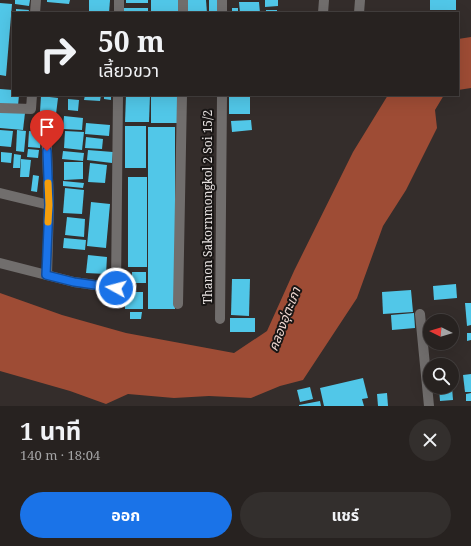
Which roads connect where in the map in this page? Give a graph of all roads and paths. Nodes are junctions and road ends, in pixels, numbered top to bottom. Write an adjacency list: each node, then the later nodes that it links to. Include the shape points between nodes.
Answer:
1 (36, 0): 7 (street)
2 (119, 0): 8 (street)
3 (183, 0): 9 (street)
4 (222, 0): 10 (street)
5 (324, 0): 11 (street)
6 (360, 0): 12 (street)
7 (35, 12)
8 (119, 12)
9 (183, 12)
10 (222, 12)
11 (323, 12)
12 (359, 12)
13 (32, 96): 17 (street, via 31,109)
14 (118, 96): 22 (street, via 116,288)
15 (182, 96): 23 (street)
16 (222, 96): 25 (street, Thanon Sakornmongkol 2 Soi 15/2)
17 (0, 108)
18 (46, 124): 20 (street)
19 (0, 194): 20 (street)
20 (49, 205): 22 (street)
21 (0, 263): 22 (street)
22 (46, 275)
23 (178, 304)
24 (420, 314): 26 (street)
25 (220, 319)
26 (429, 406)

